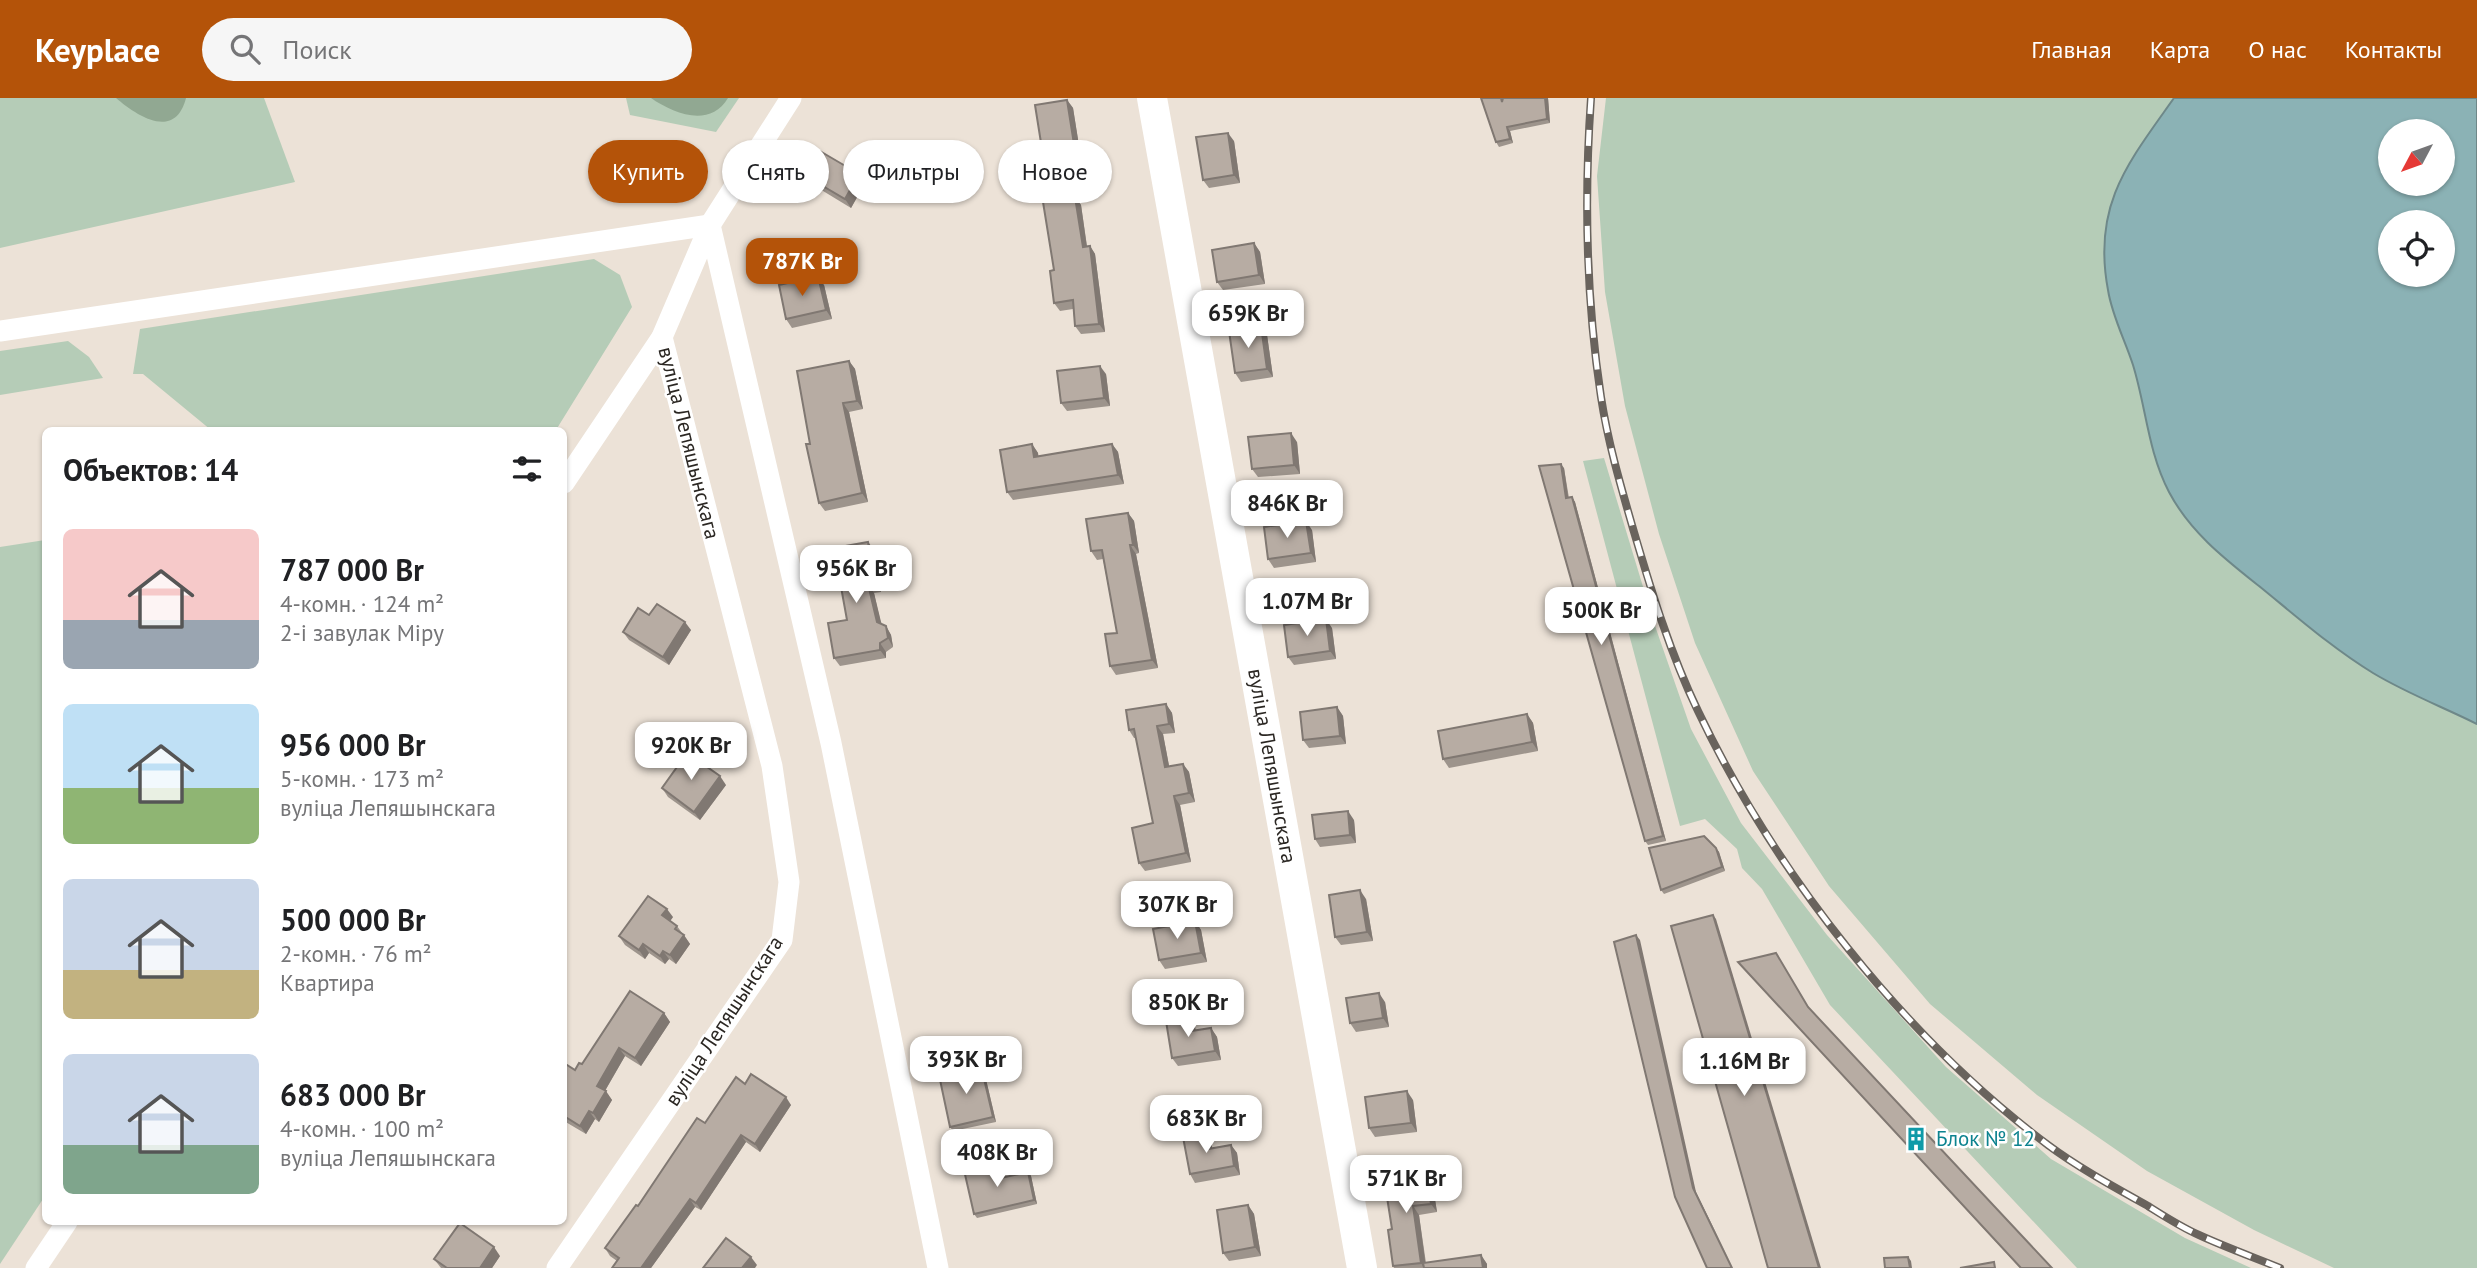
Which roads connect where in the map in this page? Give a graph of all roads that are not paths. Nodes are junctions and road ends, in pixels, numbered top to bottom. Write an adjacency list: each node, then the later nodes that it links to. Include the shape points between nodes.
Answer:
1 (791, 98): 3 (street)
2 (1152, 98): 11 (street, вуліца Лепяшынскага)
3 (710, 225): 4 (street); 5 (street); 10 (street, via 831,743)
4 (0, 331)
5 (662, 337): 6 (street); 9 (street, вуліца Лепяшынскага, via 772,766 789,883 782,940)
6 (567, 479)
7 (65, 1225): 8 (street)
8 (36, 1268)
9 (557, 1268)
10 (938, 1268)
11 (1362, 1268)

